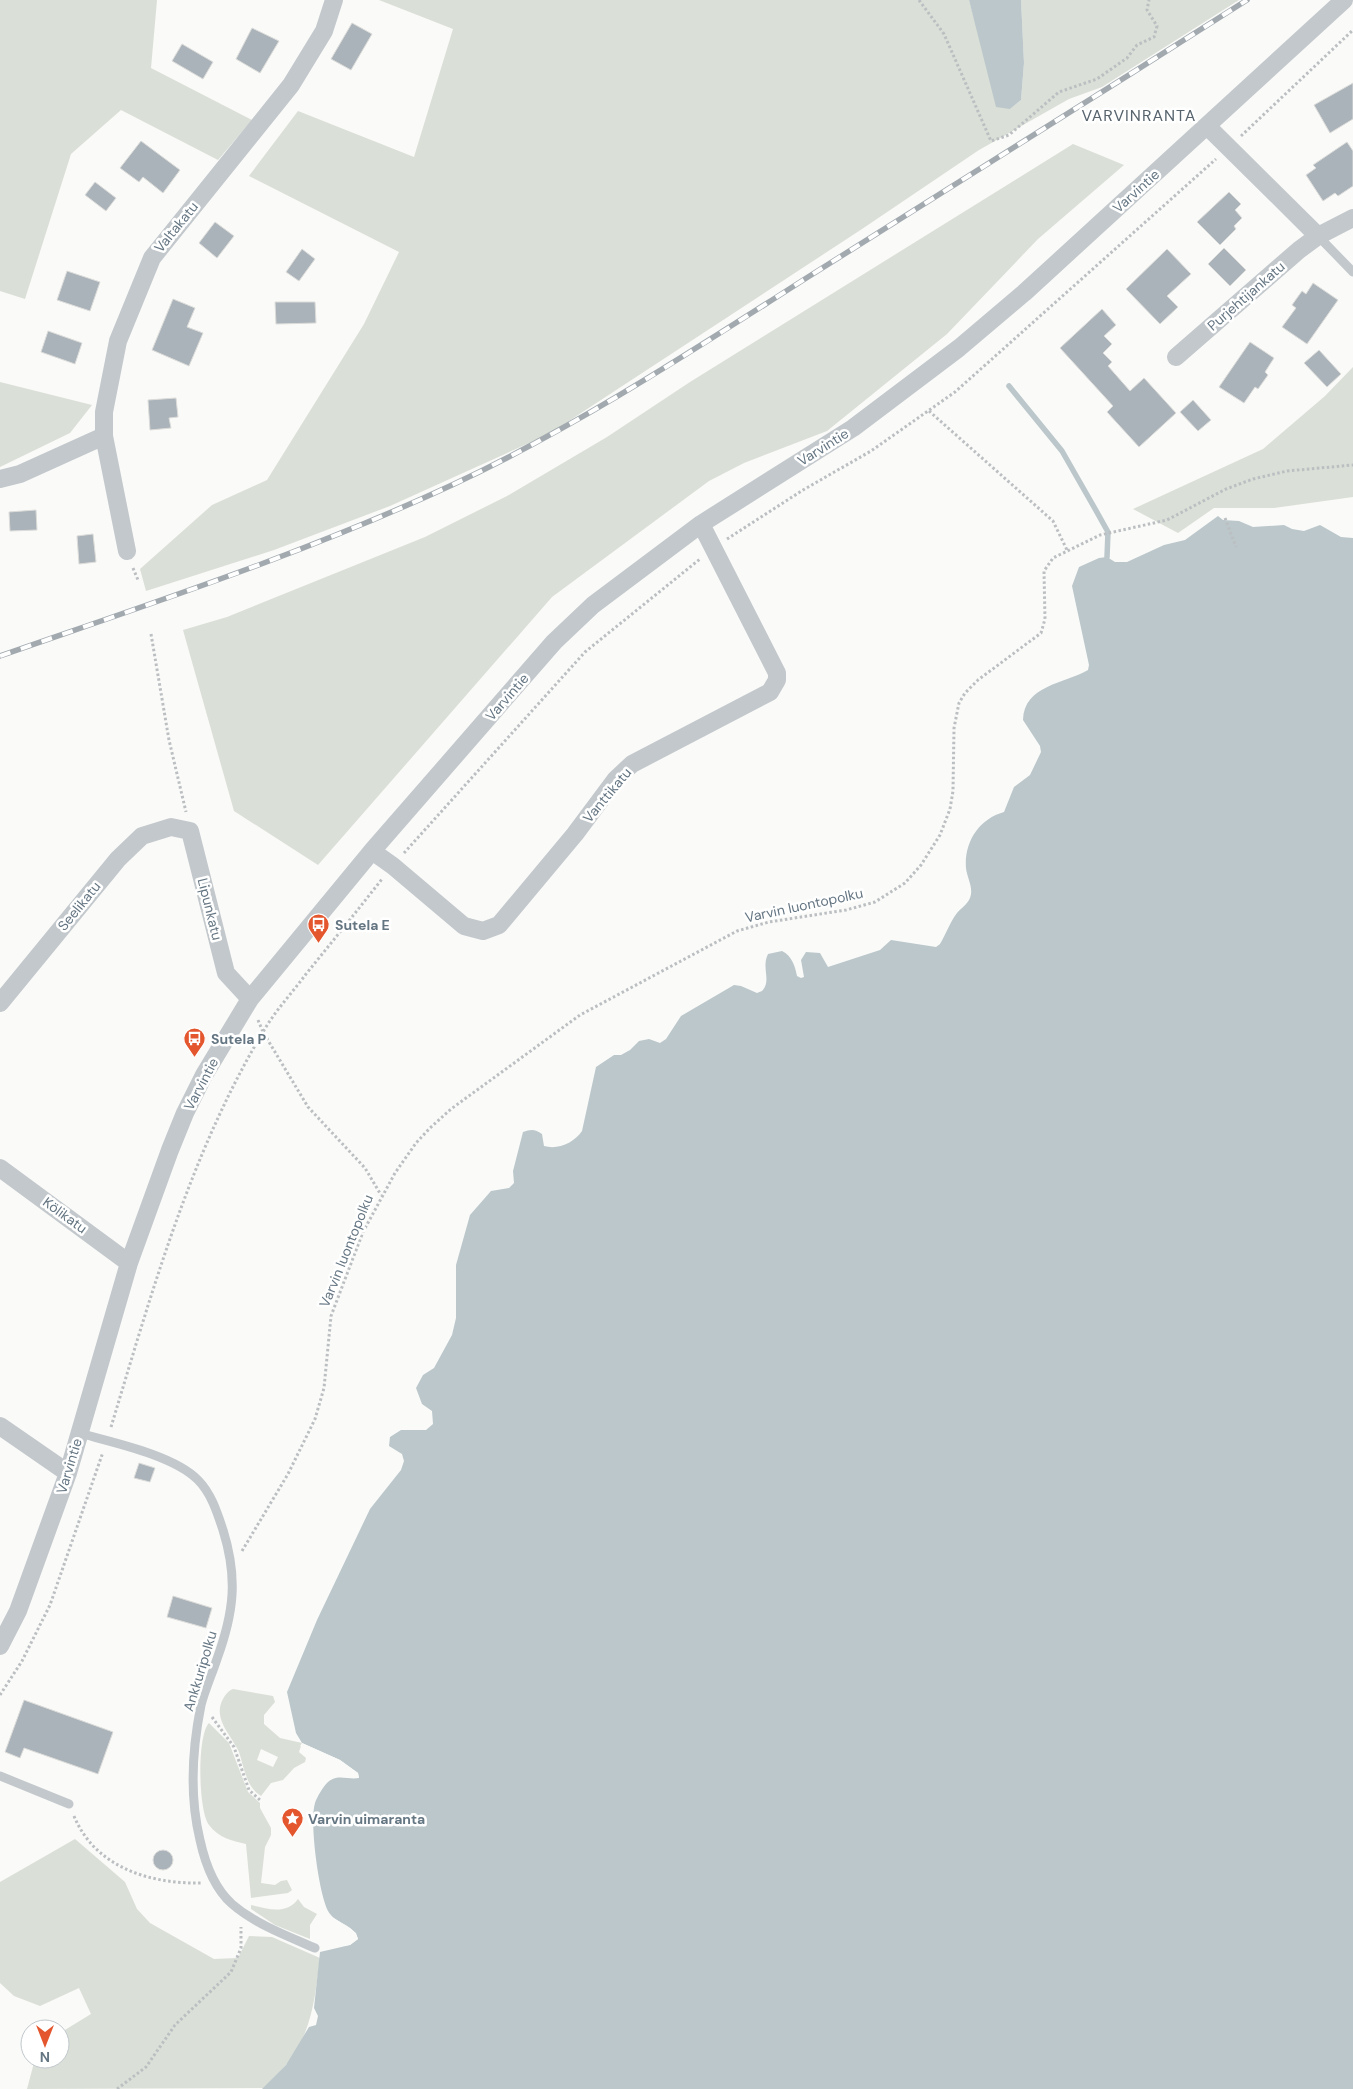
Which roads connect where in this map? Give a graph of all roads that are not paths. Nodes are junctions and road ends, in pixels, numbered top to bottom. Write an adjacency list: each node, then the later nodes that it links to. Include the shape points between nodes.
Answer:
1 (334, 0): 8 (street, Valtakatu, via 324,30 291,84 152,258 118,341 104,412)
2 (1344, 0): 3 (street, Varvintie)
3 (1207, 126): 5 (street); 10 (street, Varvintie, via 960,348 853,428)
4 (1353, 218): 5 (street, Purjehtijankatu)
5 (1318, 236): 6 (lane); 7 (street, Purjehtijankatu)
6 (1353, 272)
7 (1176, 357)
8 (104, 436): 9 (street, via 20,474); 11 (street, Valtakatu)
9 (0, 479)
10 (701, 524): 13 (street, Varvintie, via 593,605 554,642); 13 (street, Vanttikatu, via 777,673 778,680 770,692 632,764 492,929 483,931 464,926)
11 (126, 551)
12 (190, 830): 14 (street, Lipunkatu, via 226,973); 15 (street, Seelikatu, via 171,827 142,836 118,858)
13 (372, 851): 14 (street, Varvintie)
14 (250, 999): 17 (street, Varvintie, via 204,1074 185,1113)
15 (0, 1003)
16 (0, 1168): 17 (street, Kölikatu)
17 (129, 1263): 19 (street, Varvintie)
18 (0, 1426): 20 (street)
19 (79, 1433): 20 (street, Varvintie); 24 (lane, Ankkuripolku, via 169,1461 197,1479 216,1509 232,1568 233,1599 231,1616 202,1702 192,1765 202,1851 216,1883 232,1904 257,1921)
20 (68, 1473): 21 (street, Varvintie, via 18,1611)
21 (0, 1646)
22 (0, 1776): 23 (lane)
23 (69, 1804)
24 (315, 1948)

